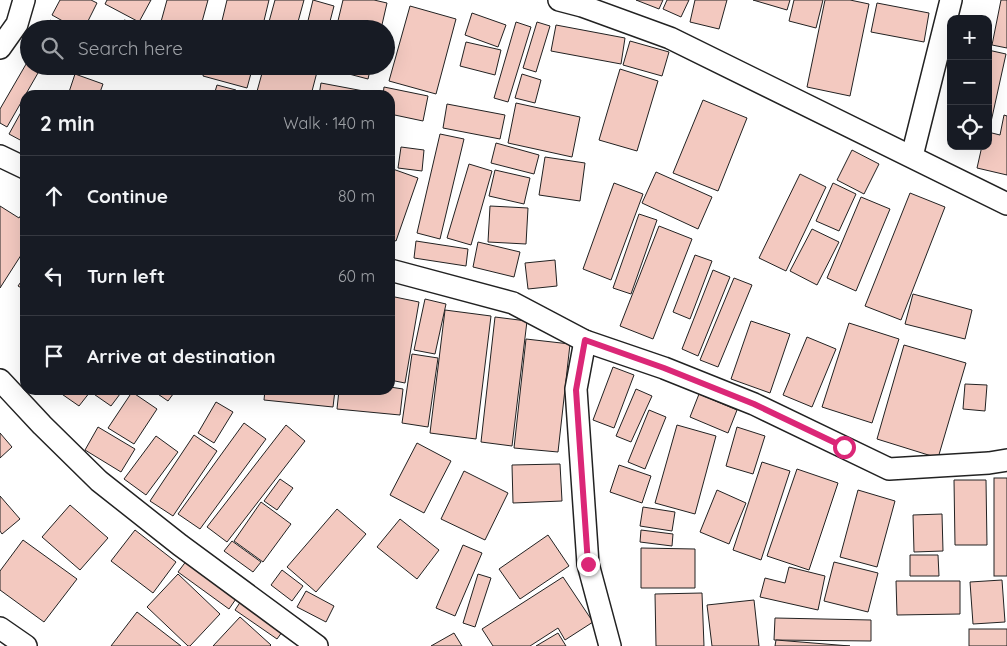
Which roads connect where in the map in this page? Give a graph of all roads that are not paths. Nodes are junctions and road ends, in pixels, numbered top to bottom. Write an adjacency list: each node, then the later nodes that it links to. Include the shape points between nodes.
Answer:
1 (24, 0): 4 (street, via 17,24)
2 (559, 0): 6 (street, via 670,38)
3 (951, 0): 6 (street)
4 (0, 48)
5 (0, 156): 7 (street)
6 (912, 156): 8 (street)
7 (20, 166)
8 (1007, 204)
9 (395, 271): 10 (street, via 513,303)
10 (585, 340): 12 (street, via 754,404 889,469); 16 (street, via 576,390 588,564)
11 (0, 380): 15 (street, via 99,481)
12 (1007, 460)
13 (0, 628): 14 (street)
14 (26, 646)
15 (317, 646)
16 (610, 646)

